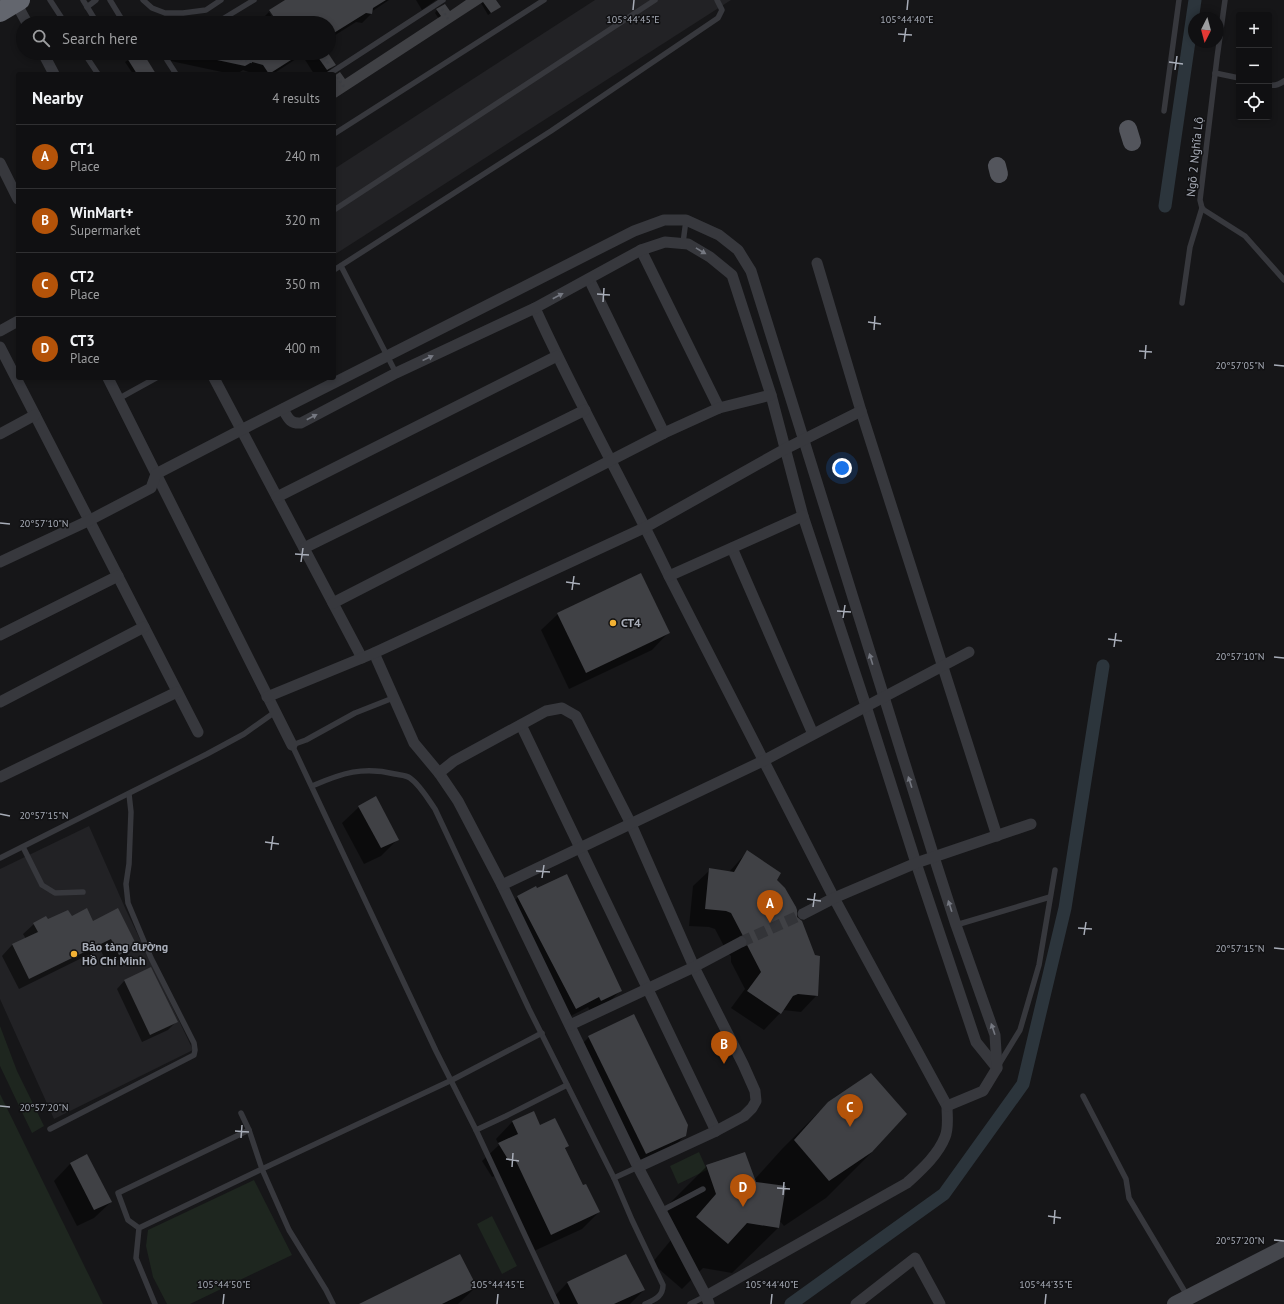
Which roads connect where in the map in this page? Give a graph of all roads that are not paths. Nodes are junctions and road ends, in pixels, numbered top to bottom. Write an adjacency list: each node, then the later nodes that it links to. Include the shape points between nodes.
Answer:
1 (50, 0): 17 (lane)
2 (82, 0): 15 (lane)
3 (96, 0): 15 (lane)
4 (110, 0): 19 (lane)
5 (143, 0): 6 (lane, via 152,8 165,13 206,10)
6 (221, 0)
7 (254, 0): 20 (lane)
8 (443, 0): 27 (lane)
9 (544, 0): 33 (lane)
10 (655, 0): 37 (lane)
11 (717, 0): 42 (lane, via 722,10 718,18 551,131)
12 (1179, 0): 32 (lane)
13 (1225, 0): 28 (lane, Ngõ 2 Nghĩa Lộ)
14 (12, 5): 16 (street)
15 (87, 7): 18 (lane)
16 (21, 16)
17 (60, 16)
18 (93, 16)
19 (120, 16)
20 (228, 16)
21 (47, 60): 24 (street)
22 (89, 60): 25 (lane)
23 (167, 60): 26 (lane)
24 (53, 72)
25 (97, 72)
26 (175, 72)
27 (332, 72)
28 (1215, 73): 29 (lane); 36 (lane, Ngõ 2 Nghĩa Lộ, via 1200,200)
29 (1236, 77)
30 (1284, 81): 31 (lane)
31 (1272, 85)
32 (1164, 111)
33 (336, 133)
34 (0, 163): 35 (street)
35 (16, 195)
36 (1202, 208): 45 (lane, Ngõ 2 Nghĩa Lộ, via 1245,236); 46 (lane, via 1190,247)
37 (336, 209)
38 (686, 220): 39 (lane); 51 (street, via 664,220 634,232); 69 (street, via 719,235 738,250 751,271)
39 (683, 243): 40 (street, via 665,242); 59 (street, one-way to 59, via 710,257 732,275)
40 (641, 250): 44 (street); 61 (street)
41 (817, 263): 64 (street)
42 (342, 266): 43 (lane); 51 (lane)
43 (336, 269)
44 (589, 279): 47 (street, one-way to 44); 67 (street)
45 (1284, 280)
46 (1182, 303)
47 (535, 308): 52 (street); 53 (street, one-way to 47)
48 (16, 322): 49 (street)
49 (0, 331)
50 (0, 347): 54 (street)
51 (388, 356): 53 (lane); 62 (street)
52 (557, 356): 63 (street); 73 (street)
53 (396, 373): 62 (street, one-way to 53, via 289,421 294,424 301,423)
54 (16, 379)
55 (17, 380): 65 (street)
56 (109, 380): 60 (street)
57 (152, 380): 60 (lane)
58 (215, 380): 66 (street)
59 (771, 395): 61 (street); 70 (street)
60 (118, 399): 72 (street)
61 (719, 408): 67 (street)
62 (283, 409): 66 (street)
63 (584, 410): 71 (street); 77 (street)
64 (861, 411): 69 (street); 88 (street)
65 (35, 416): 68 (street); 75 (street)
66 (241, 430): 72 (street); 73 (street)
67 (664, 433): 71 (street)
68 (0, 434)
69 (804, 440): 70 (street); 91 (street, one-way to 69)
70 (785, 449): 74 (street); 76 (street)
71 (611, 462): 76 (street); 82 (street)
72 (156, 474): 75 (street, via 151,488); 90 (street)
73 (277, 497): 77 (street)
74 (803, 516): 78 (street); 94 (street)
75 (90, 520): 79 (street); 80 (street)
76 (646, 527): 81 (street); 86 (street)
77 (304, 548): 82 (street)
78 (732, 548): 81 (street); 98 (street)
79 (0, 562)
80 (118, 576): 83 (street); 84 (street)
81 (669, 576): 100 (street)
82 (333, 603): 87 (street)
83 (144, 628): 89 (street); 93 (street)
84 (0, 635)
85 (969, 652): 88 (street)
86 (374, 653): 87 (street); 92 (street)
87 (362, 658): 90 (street)
88 (942, 666): 91 (street); 107 (street)
89 (177, 692): 97 (street); 102 (street)
90 (267, 697): 95 (street)
91 (883, 697): 94 (street); 110 (street, one-way to 91)
92 (393, 698): 99 (lane, via 355,713); 101 (street, via 414,743)
93 (0, 702)
94 (866, 706): 98 (street); 112 (street)
95 (275, 712): 99 (street); 104 (lane, via 244,734)
96 (521, 725): 101 (street, via 454,761); 105 (street, via 546,711 562,708 576,716); 109 (street)
97 (198, 732)
98 (813, 734): 100 (street)
99 (292, 745): 103 (lane)
100 (764, 761): 105 (street); 117 (street)
101 (440, 773): 114 (street, via 458,801)
102 (0, 778)
103 (312, 786): 124 (lane, via 354,771 382,770 409,777 417,785 435,809); 126 (lane)
104 (129, 794): 108 (lane); 131 (lane, via 131,812 126,884 128,903 151,958 194,1043 194,1055)
105 (631, 824): 109 (street); 121 (street)
106 (1031, 824): 107 (street)
107 (997, 836): 110 (street)
108 (23, 847): 111 (lane); 115 (lane, via 42,885 55,893)
109 (580, 848): 114 (street); 122 (street)
110 (934, 857): 112 (street); 119 (street, one-way to 110)
111 (0, 858)
112 (916, 863): 117 (street); 125 (street, via 976,1042)
113 (1055, 870): 116 (lane)
114 (502, 885): 123 (street)
115 (82, 892)
116 (1050, 897): 119 (lane); 125 (lane, via 1040,965 1020,1030)
117 (834, 898): 118 (street); 129 (street)
118 (803, 914)
119 (956, 925): 125 (street, one-way to 119, via 995,1035)
120 (741, 942): 121 (street)
121 (694, 967): 122 (street); 134 (street, via 744,1064 755,1091 756,1101 752,1108 744,1116)
122 (648, 988): 123 (street); 134 (street)
123 (570, 1025): 135 (street)
124 (542, 1033): 126 (lane); 127 (lane)
125 (997, 1068): 129 (street, via 983,1091)
126 (452, 1080): 133 (lane); 136 (lane)
127 (567, 1085): 133 (lane); 137 (lane)
128 (1083, 1096): 143 (lane, via 1126,1179 1129,1198)
129 (947, 1106): 142 (street, via 946,1137 932,1159 907,1183)
130 (241, 1113): 132 (lane)
131 (50, 1129)
132 (249, 1130): 136 (lane); 140 (lane, via 118,1192 128,1220)
133 (476, 1130): 147 (lane)
134 (716, 1131): 135 (street)
135 (638, 1167): 137 (lane); 139 (street)
136 (262, 1169): 140 (lane); 146 (lane, via 289,1230)
137 (614, 1178): 148 (lane, via 663,1285 663,1291 658,1298)
138 (703, 1189): 139 (lane)
139 (661, 1211): 142 (street)
140 (139, 1228): 145 (lane, via 136,1258)
141 (1284, 1248): 143 (street)
142 (707, 1300): 149 (lane)
143 (1182, 1301)
144 (860, 1303): 150 (street, via 915,1258)
145 (155, 1304)
146 (333, 1304)
147 (557, 1304)
148 (645, 1304)
149 (690, 1304)
150 (940, 1304)

